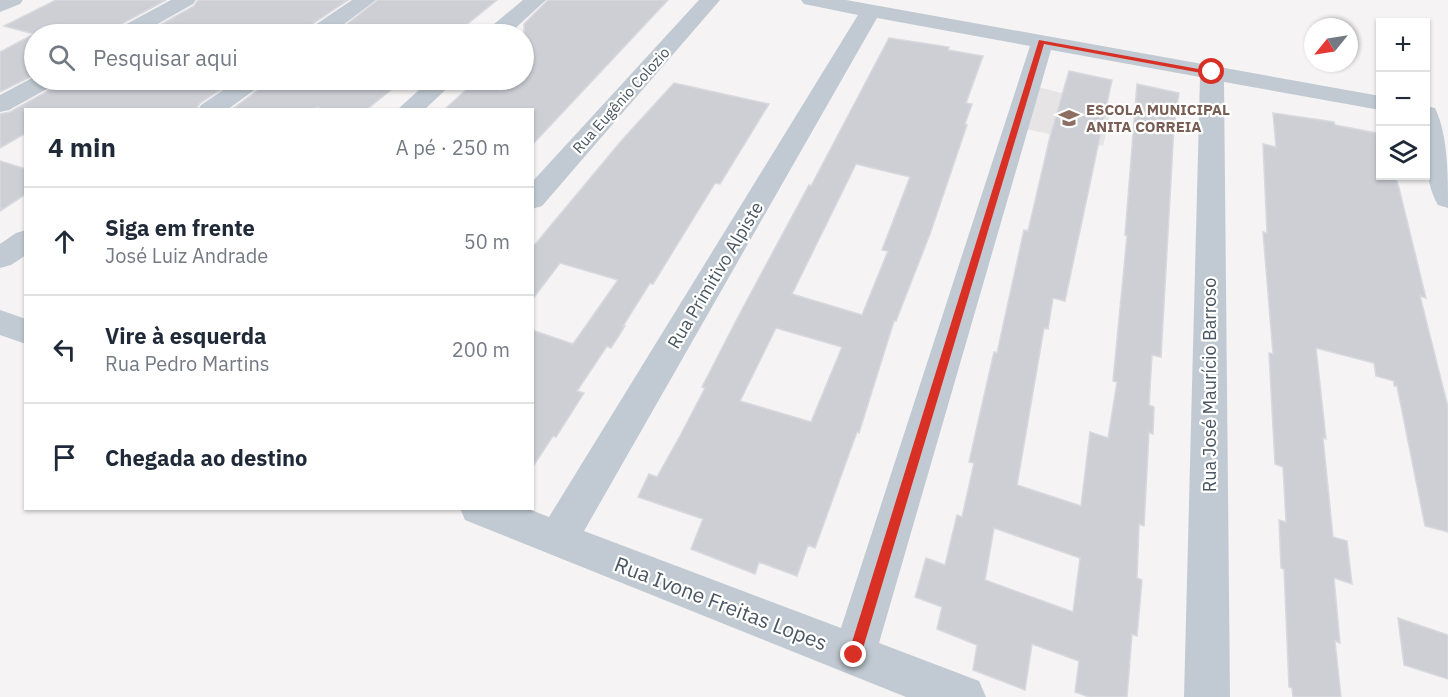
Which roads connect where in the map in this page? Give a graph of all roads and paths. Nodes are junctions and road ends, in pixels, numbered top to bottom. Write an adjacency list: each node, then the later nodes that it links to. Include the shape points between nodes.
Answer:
1 (13, 0): 7 (street)
2 (186, 0): 9 (street)
3 (366, 0): 10 (street)
4 (536, 0): 11 (street)
5 (710, 0): 24 (street, Rua Eugênio Colozio)
6 (811, 0): 8 (street)
7 (0, 6)
8 (871, 11): 12 (street); 31 (street, Rua Primitivo Alpiste)
9 (143, 24)
10 (331, 24)
11 (508, 24)
12 (1041, 42): 13 (street); 32 (street)
13 (1212, 72): 17 (street); 34 (street, Rua José Maurício Barroso)
14 (28, 90): 18 (street)
15 (239, 90): 19 (street)
16 (432, 90): 20 (street)
17 (1376, 102)
18 (0, 105)
19 (213, 108)
20 (411, 108)
21 (1430, 113): 22 (street)
22 (1448, 115)
23 (1429, 126): 25 (street)
24 (534, 198)
25 (1448, 199)
26 (24, 241): 27 (street)
27 (0, 258)
28 (0, 322): 29 (street)
29 (24, 331)
30 (484, 510): 31 (street, Rua Ivone Freitas Lopes)
31 (558, 539): 32 (street, Rua Ivone Freitas Lopes)
32 (854, 655): 33 (street, Rua Ivone Freitas Lopes)
33 (963, 697)
34 (1207, 697)

